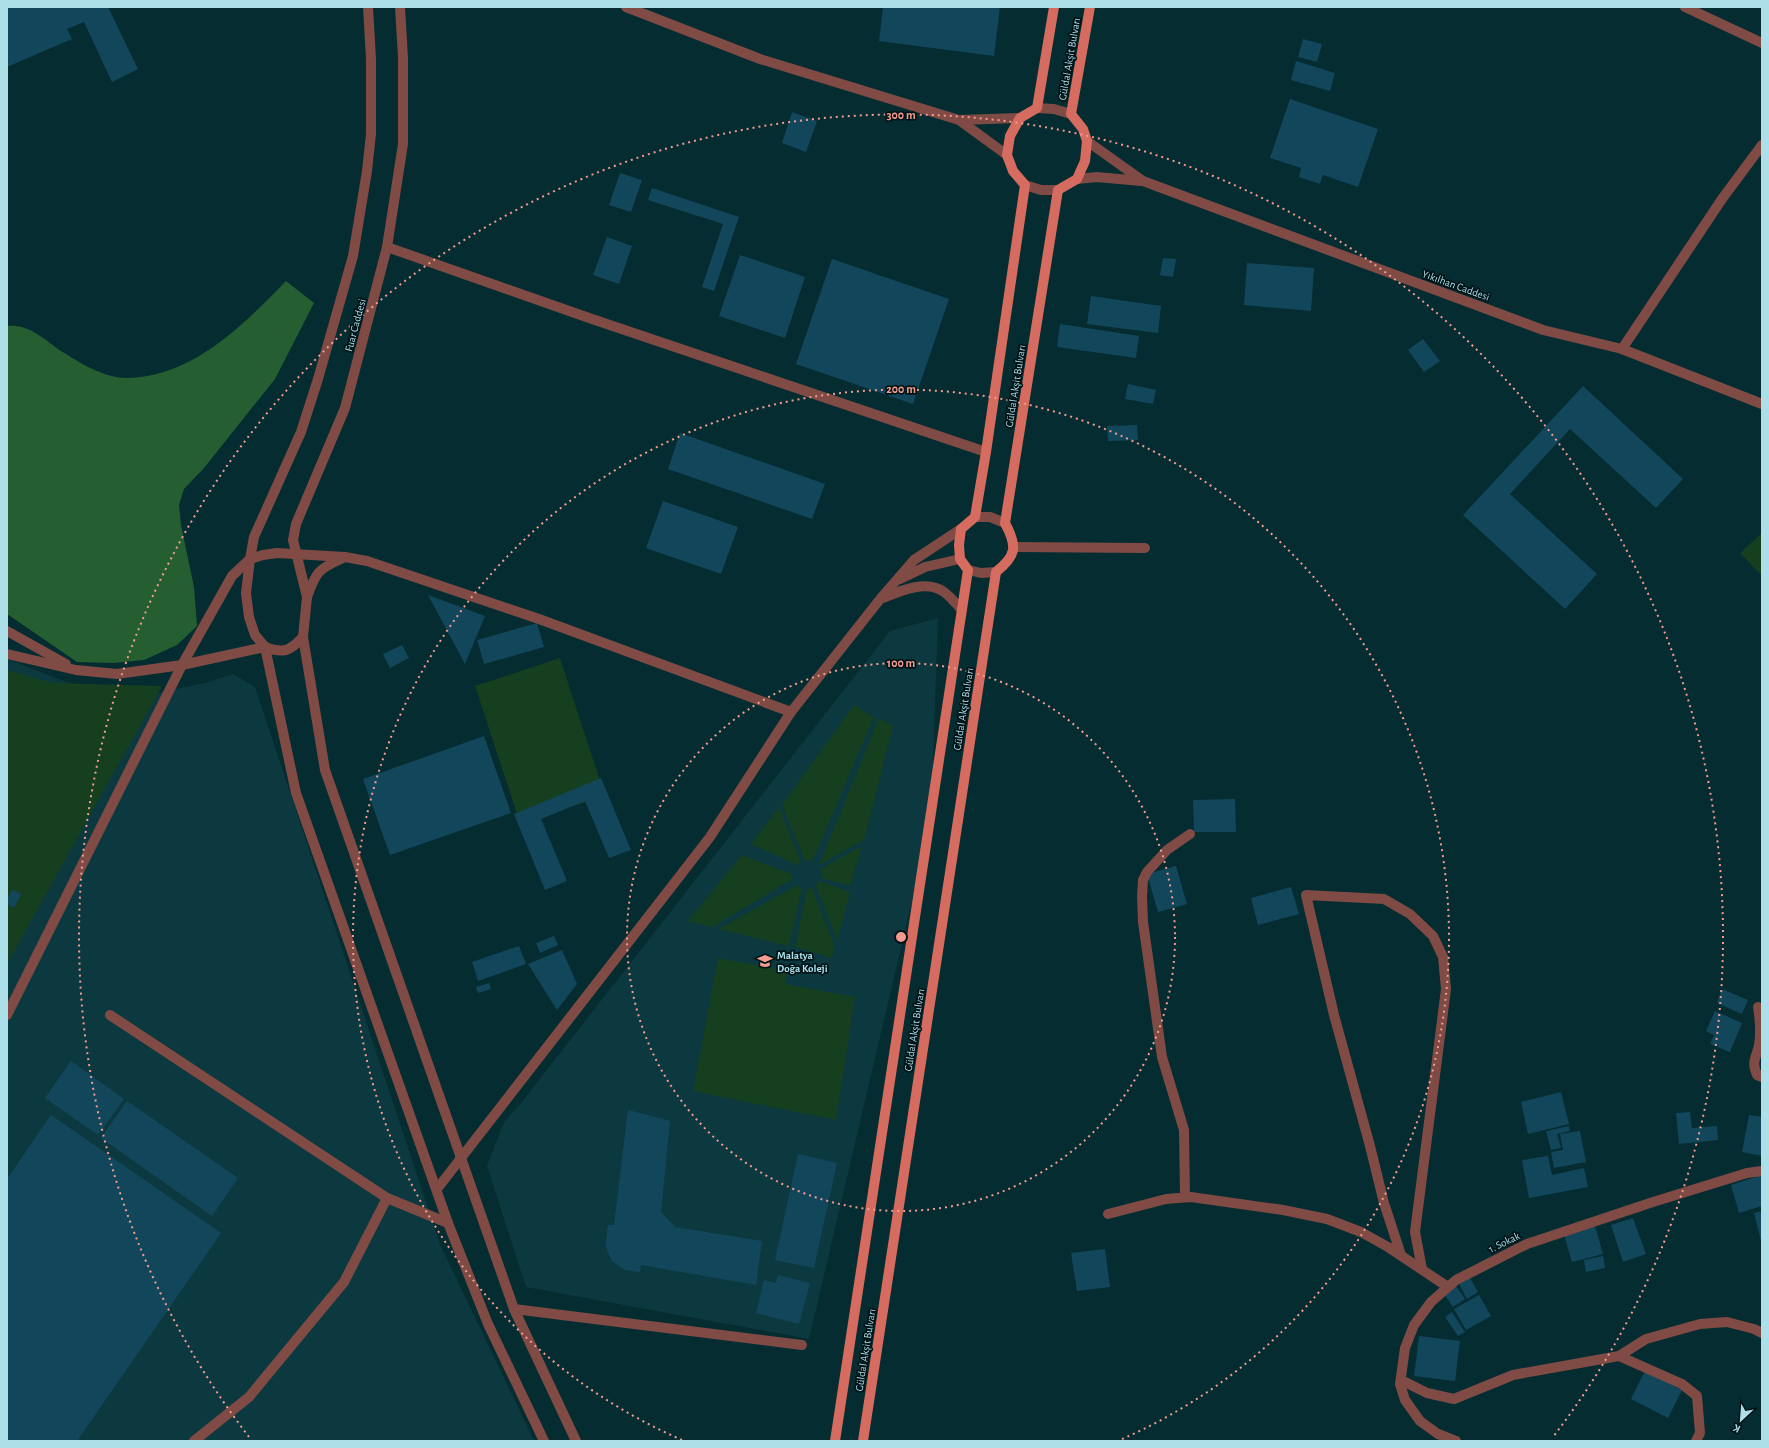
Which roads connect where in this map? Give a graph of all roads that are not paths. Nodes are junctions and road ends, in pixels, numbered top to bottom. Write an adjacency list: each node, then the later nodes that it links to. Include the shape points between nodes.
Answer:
1 (368, 7): 31 (street, via 371,134 366,185 354,256 301,432 254,537)
2 (400, 7): 19 (street, Fuar Caddesi, via 403,144)
3 (626, 7): 11 (street, via 760,59)
4 (1054, 7): 8 (main road)
5 (1090, 7): 9 (main road, Güldal Akşit Bulvarı)
6 (1685, 7): 7 (street)
7 (1762, 43)
8 (1037, 108): 9 (street); 10 (main road)
9 (1071, 114): 12 (main road, Güldal Akşit Bulvarı)
10 (1020, 118): 11 (street); 14 (main road, via 1010,136)
11 (959, 120): 14 (street)
12 (1087, 141): 15 (main road, via 1085,161); 16 (street, Yıkılhan Caddesi)
13 (1762, 145): 20 (street, via 1722,199)
14 (1006, 155): 17 (main road, via 1013,171)
15 (1077, 179): 16 (street, Yıkılhan Caddesi, via 1097,177); 18 (main road)
16 (1143, 182): 20 (street, Yıkılhan Caddesi, via 1543,330)
17 (1025, 185): 18 (street, via 1041,190); 22 (main road, Güldal Akşit Bulvarı)
18 (1058, 190): 24 (main road, Güldal Akşit Bulvarı)
19 (387, 247): 22 (street); 28 (street, Fuar Caddesi, via 345,408 296,524 292,540)
20 (1622, 349): 21 (street, Yıkılhan Caddesi)
21 (1762, 404)
22 (986, 452): 23 (main road, Güldal Akşit Bulvarı)
23 (975, 517): 24 (street, via 990,517); 25 (main road)
24 (1006, 523): 26 (main road, Güldal Akşit Bulvarı)
25 (962, 529): 30 (main road, via 958,545); 34 (street, via 914,560)
26 (1014, 547): 27 (street); 33 (main road, via 1009,561)
27 (1145, 548)
28 (295, 554): 29 (street); 31 (street, via 262,555); 35 (street, Fuar Caddesi)
29 (345, 557): 35 (street, via 323,566 314,578); 44 (street, via 367,561 539,619)
30 (960, 558): 32 (main road); 34 (street, via 925,567)
31 (250, 559): 40 (street, via 246,593 249,617 255,635); 42 (street, via 232,576)
32 (968, 570): 33 (street, via 981,573); 37 (main road, Güldal Akşit Bulvarı)
33 (996, 572): 69 (main road, Güldal Akşit Bulvarı)
34 (897, 580): 36 (street)
35 (307, 597): 39 (street, Fuar Caddesi)
36 (881, 598): 37 (street, via 926,586 943,591); 44 (street)
37 (962, 610): 68 (main road, Güldal Akşit Bulvarı)
38 (7, 631): 43 (street)
39 (303, 637): 40 (street, via 285,651 277,652); 50 (street, Fuar Caddesi, via 325,770)
40 (265, 647): 42 (street); 52 (street, via 296,793)
41 (7, 654): 43 (street)
42 (182, 665): 43 (street, via 117,674); 47 (street)
43 (76, 670)
44 (790, 712): 50 (street, via 710,837)
45 (1190, 834): 53 (street, via 1167,850 1147,872 1143,880 1142,896 1143,922 1162,1057 1184,1130)
46 (1758, 1007): 49 (street, via 1759,1045 1753,1066 1757,1075)
47 (7, 1015)
48 (110, 1015): 54 (street)
49 (1762, 1077)
50 (461, 1158): 52 (street); 60 (street, Fuar Caddesi)
51 (1762, 1172): 59 (street, 1. Sokak, via 1748,1173 1653,1202 1527,1244 1456,1280)
52 (437, 1189): 56 (street)
53 (1185, 1197): 55 (street, via 1160,1200); 57 (street, via 1283,1210 1327,1219 1360,1232)
54 (387, 1198): 56 (street); 65 (street, via 344,1282 249,1397)
55 (1108, 1214)
56 (448, 1223): 66 (street, via 488,1324)
57 (1401, 1255): 58 (street); 58 (street, via 1384,1203 1334,1015 1306,895 1384,900 1410,914 1433,936 1443,957 1446,990 1415,1232)
58 (1422, 1269): 59 (street)
59 (1448, 1287): 64 (street, 1. Sokak, via 1431,1302 1414,1325 1405,1348)
60 (514, 1309): 62 (street); 67 (street, Fuar Caddesi)
61 (1762, 1333): 63 (street, via 1728,1322 1700,1324 1646,1339)
62 (802, 1345)
63 (1619, 1356): 64 (street, via 1513,1375 1454,1399 1427,1393); 71 (street, via 1682,1384 1697,1396 1700,1433)
64 (1401, 1380): 70 (street, 1. Sokak, via 1406,1400 1420,1421 1438,1434)
65 (194, 1441)
66 (544, 1441)
67 (576, 1441)
68 (835, 1441)
69 (863, 1441)
70 (1456, 1441)
71 (1696, 1441)

